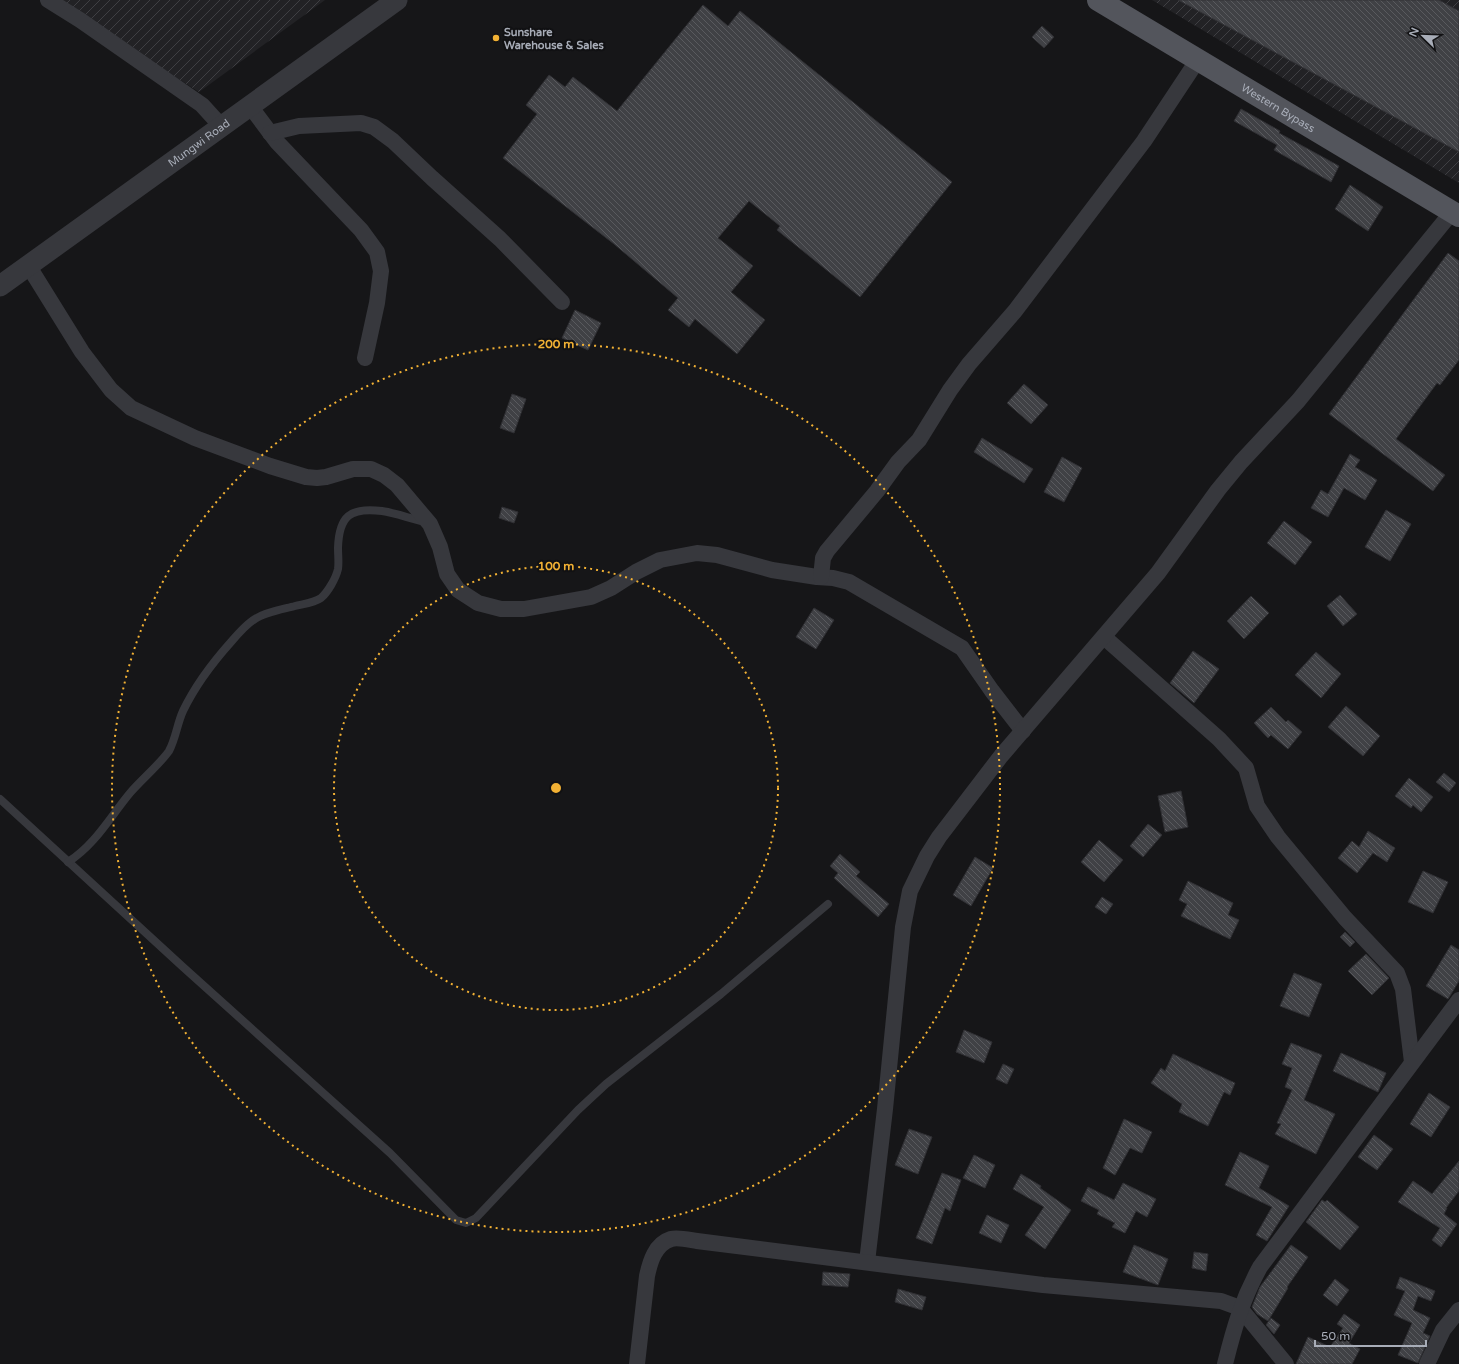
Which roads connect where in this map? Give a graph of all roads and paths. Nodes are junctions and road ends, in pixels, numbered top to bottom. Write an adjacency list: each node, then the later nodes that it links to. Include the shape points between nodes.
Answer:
1 (48, 0): 6 (street, via 202,105)
2 (397, 0): 5 (street, Mungwi Road)
3 (1098, 0): 4 (main road, Western Bypass)
4 (1197, 61): 8 (main road, Western Bypass); 14 (street, via 1144,141 1015,311 969,364 919,440 898,462 827,551 823,558)
5 (250, 106): 6 (street, Mungwi Road); 7 (street)
6 (222, 127): 9 (street, Mungwi Road)
7 (270, 133): 11 (street, via 299,126 361,123 374,127 393,140 500,239); 12 (street, via 361,230 377,252 381,271)
8 (1456, 214): 15 (street, via 1298,401 1241,462 1168,561)
9 (28, 265): 10 (street, Mungwi Road); 13 (street, via 82,352 111,390 131,408 195,438 306,477 317,478 353,469 371,469 397,485)
10 (0, 286)
11 (562, 302)
12 (365, 358)
13 (430, 524): 14 (street, via 448,574 458,590 478,602 501,609 524,609 591,597 660,560 697,553 717,555 772,570); 18 (lane, via 382,511 362,511 345,519 338,541 338,569 321,598 255,619 232,642 183,711 168,751 130,793 85,850)
14 (821, 577): 16 (street, via 849,582 962,648)
15 (1104, 637): 16 (street); 21 (street, via 1219,739 1246,768 1257,806 1278,837 1345,918 1397,973 1403,989)
16 (1023, 731): 22 (street, via 939,837 910,891 903,927)
17 (0, 799): 18 (lane)
18 (68, 862): 19 (lane, via 390,1153 456,1220 466,1224 476,1218 606,1084 721,994)
19 (828, 904)
20 (1459, 1000): 21 (street)
21 (1412, 1062): 23 (street, via 1260,1268)
22 (867, 1262): 23 (street, via 1043,1285 1221,1301); 25 (street, via 671,1239 658,1248 650,1262)
23 (1240, 1308): 26 (street); 27 (street)
24 (1459, 1310): 28 (street, via 1443,1330)
25 (637, 1364)
26 (1225, 1364)
27 (1286, 1364)
28 (1427, 1364)

